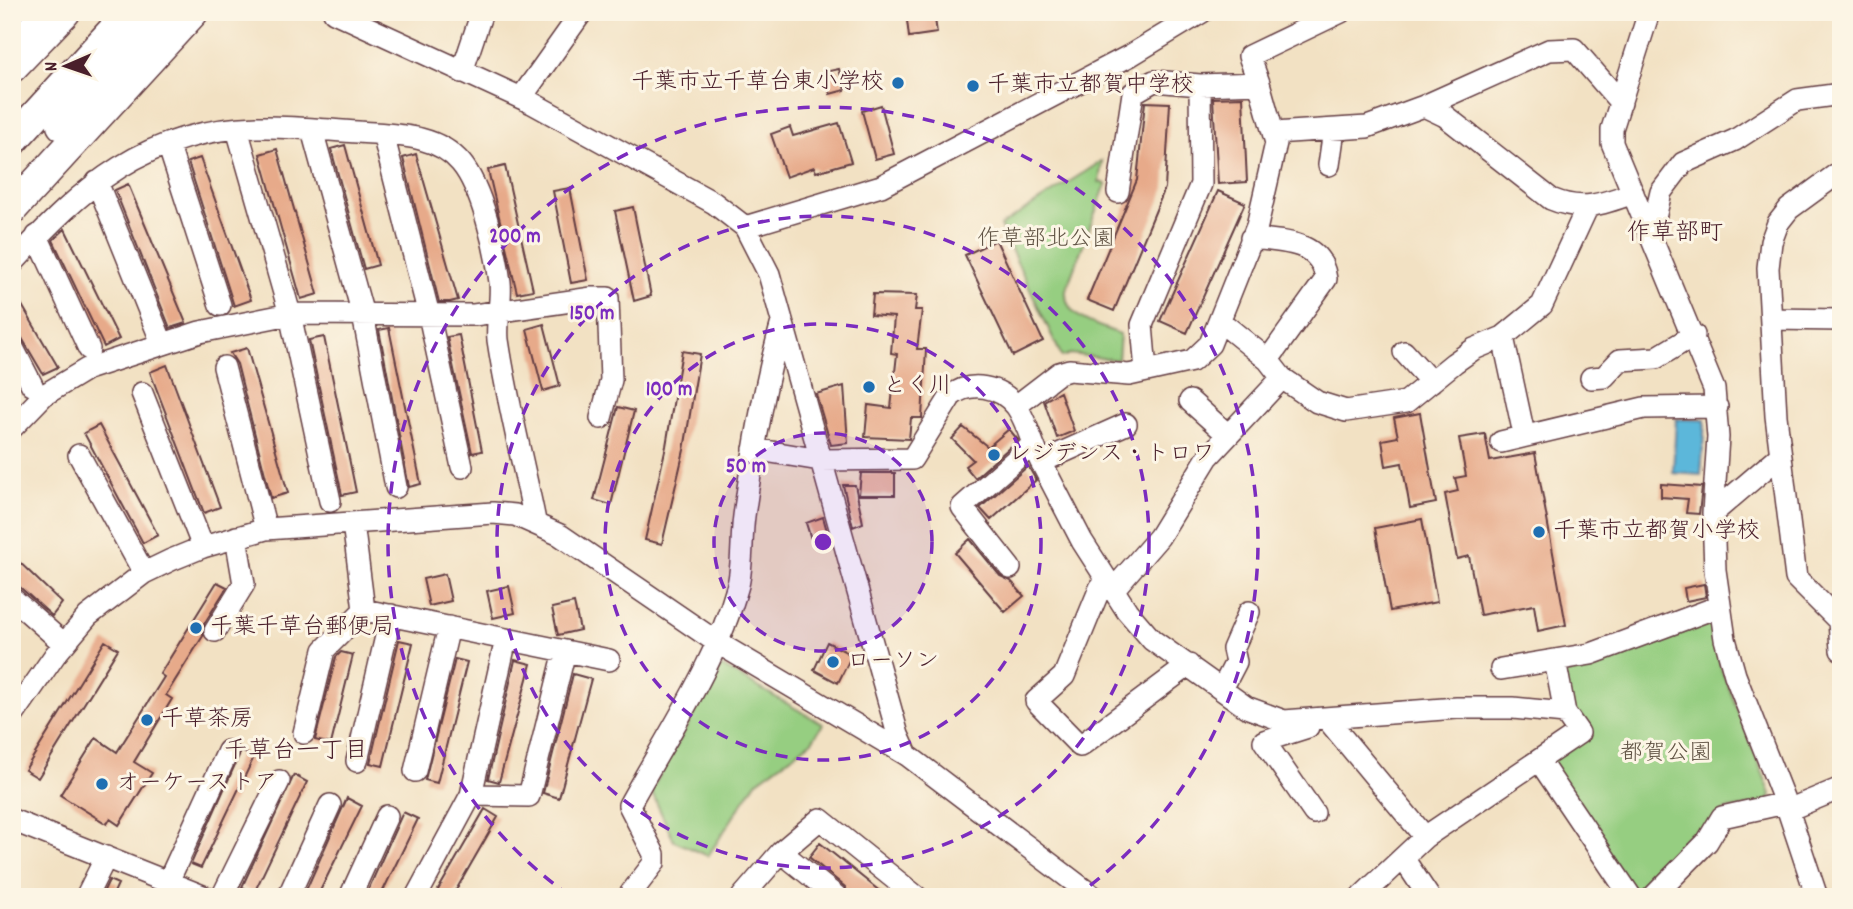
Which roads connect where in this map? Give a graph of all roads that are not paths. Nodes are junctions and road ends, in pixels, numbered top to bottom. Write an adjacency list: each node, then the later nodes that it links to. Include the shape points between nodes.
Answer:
1 (42, 12): 12 (street)
2 (65, 12): 13 (highway)
3 (130, 12): 26 (highway)
4 (193, 12): 35 (highway)
5 (334, 12): 14 (street)
6 (482, 12): 14 (street)
7 (582, 12): 18 (street)
8 (1202, 12): 36 (street, via 1119,61 881,186)
9 (1341, 12): 15 (street, via 1249,56)
10 (1649, 12): 19 (street)
11 (162, 13): 30 (highway)
12 (12, 43)
13 (12, 67)
14 (462, 72): 18 (street)
15 (1259, 83): 16 (street); 24 (street)
16 (1200, 85): 32 (street, via 1154,81 1133,93); 58 (street, via 1201,184 1142,325)
17 (1841, 94): 37 (street, via 1797,100 1735,140 1683,163 1661,192)
18 (521, 98): 36 (street, via 714,203)
19 (1621, 103): 20 (street, via 1574,49 1549,50); 33 (street, via 1612,143)
20 (1423, 106): 23 (street, via 1367,127); 34 (street, via 1445,116 1551,200)
21 (237, 129): 22 (street); 27 (street); 43 (street)
22 (312, 130): 25 (street); 44 (street)
23 (1334, 130): 24 (street); 28 (street)
24 (1274, 133): 39 (street, via 1276,143)
25 (383, 134): 42 (street, via 435,143 460,162 476,189 489,236 500,283); 45 (street)
26 (12, 141)
27 (168, 144): 31 (street, via 113,169); 41 (street)
28 (1329, 165)
29 (1841, 171): 46 (street, via 1789,209 1778,223 1769,268)
30 (12, 180)
31 (97, 182): 38 (street); 52 (street)
32 (1118, 192)
33 (1633, 193): 34 (street); 37 (street)
34 (1587, 208): 51 (street, via 1542,305)
35 (12, 209)
36 (745, 227): 47 (street, via 762,255)
37 (1651, 235): 50 (street)
38 (37, 236): 40 (street); 54 (street)
39 (1251, 238): 49 (street); 56 (street, via 1302,244 1324,266 1326,279)
40 (12, 264)
41 (220, 305)
42 (499, 311): 45 (street); 67 (street, via 608,298 611,380); 82 (street, via 498,338)
43 (290, 314): 44 (street); 52 (street); 80 (street)
44 (363, 315): 45 (street); 79 (street)
45 (429, 315): 78 (street)
46 (1771, 319): 48 (street); 76 (street)
47 (783, 320): 73 (street, via 767,374); 77 (street)
48 (1841, 320)
49 (1221, 322): 56 (street); 58 (street, via 1210,344 1192,361)
50 (1694, 335): 60 (street, via 1656,358 1620,360 1604,377); 66 (street)
51 (1503, 337): 61 (street, via 1474,349); 69 (street)
52 (162, 343): 70 (street, via 87,369 44,395)
53 (12, 346): 62 (street)
54 (89, 349)
55 (1404, 352): 61 (street)
56 (1268, 360): 59 (street)
57 (224, 368): 84 (street)
58 (1146, 371): 65 (street, via 1129,375 1069,370)
59 (1282, 378): 61 (street, via 1317,402 1346,411 1406,402); 71 (street)
60 (1591, 378)
61 (1430, 383)
62 (32, 385)
63 (142, 393): 86 (street)
64 (1190, 401): 71 (street)
65 (1016, 406): 75 (street); 77 (street, via 989,388 960,388 912,459)
66 (1717, 407): 72 (street, via 1644,408); 81 (street)
67 (601, 418)
68 (1126, 424): 75 (street)
69 (1522, 425)
70 (12, 428)
71 (1228, 435): 89 (street, via 1208,457 1159,537)
72 (1501, 442)
73 (754, 449): 77 (street); 100 (street, via 738,582)
74 (79, 454): 88 (street)
75 (1037, 454): 87 (street, via 962,507); 89 (street)
76 (1781, 455): 81 (street); 95 (street, via 1796,578)
77 (820, 460): 113 (street)
78 (462, 467)
79 (396, 487)
80 (330, 501)
81 (1713, 513): 91 (street)
82 (535, 522): 83 (street, via 493,513); 100 (street)
83 (353, 523): 84 (street); 92 (street)
84 (266, 529): 85 (street)
85 (236, 537): 86 (street); 97 (street, via 244,584)
86 (203, 547): 88 (street)
87 (1010, 568)
88 (144, 573): 99 (street, via 88,616)
89 (1110, 585): 105 (street, via 1152,640); 105 (street, via 1073,648 1064,676 1036,701 1080,746)
90 (12, 598): 99 (street)
91 (1720, 606): 104 (street, via 1591,654); 121 (street, via 1735,676)
92 (365, 610): 94 (street); 111 (street, via 324,650)
93 (1249, 612): 107 (street, via 1233,649 1236,662)
94 (391, 615): 96 (street); 114 (street)
95 (1840, 619): 101 (street)
96 (449, 627): 98 (street); 116 (street)
97 (215, 631)
98 (506, 639): 102 (street); 119 (street)
99 (64, 643): 108 (street)
100 (719, 643): 113 (street); 136 (street, via 629,805 654,854 654,863)
101 (1841, 650)
102 (565, 651): 103 (street); 119 (street, via 529,796)
103 (609, 660)
104 (1555, 660): 106 (street); 109 (street)
105 (1189, 665): 107 (street)
106 (1501, 670)
107 (1222, 690): 110 (street, via 1262,715 1284,721)
108 (16, 704)
109 (1565, 713): 110 (street, via 1457,708); 115 (street, via 1579,733)
110 (1322, 719): 122 (street, via 1304,730 1264,741); 125 (street)
111 (304, 733)
112 (228, 751): 129 (street)
113 (907, 755): 140 (street)
114 (357, 761)
115 (1540, 762): 125 (street); 143 (street)
116 (415, 771)
117 (279, 781): 132 (street)
118 (1841, 788): 121 (street)
119 (471, 795): 135 (street)
120 (330, 805): 133 (street)
121 (1786, 806): 144 (street, via 1722,817 1707,842); 145 (street)
122 (1314, 813)
123 (387, 816): 134 (street)
124 (12, 820): 127 (street)
125 (1425, 837): 128 (street)
126 (781, 852): 137 (street); 138 (street); 139 (street, via 820,819)
127 (106, 857): 129 (street); 130 (street)
128 (1403, 858): 141 (street); 142 (street)
129 (162, 886): 131 (street)
130 (86, 897)
131 (205, 897)
132 (222, 897)
133 (288, 897)
134 (350, 897)
135 (416, 897)
136 (628, 897)
137 (742, 897)
138 (837, 897)
139 (917, 897)
140 (1094, 897)
141 (1362, 897)
142 (1429, 897)
143 (1632, 897)
144 (1654, 897)
145 (1817, 897)

